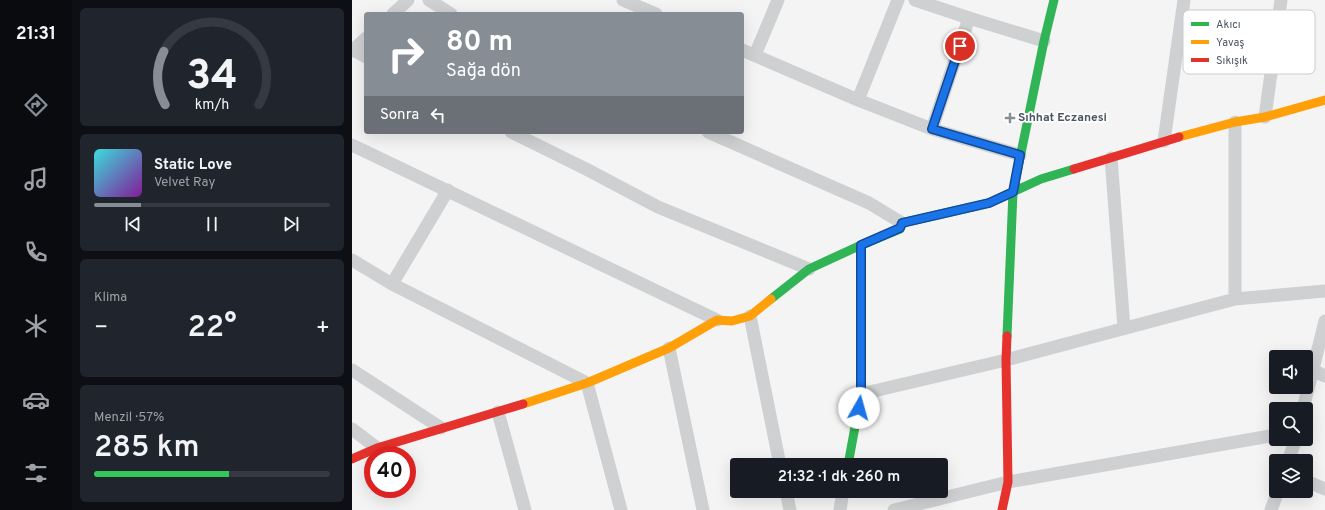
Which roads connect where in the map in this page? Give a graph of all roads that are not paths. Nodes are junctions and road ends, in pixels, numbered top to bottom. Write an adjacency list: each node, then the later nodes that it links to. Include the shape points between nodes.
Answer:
1 (408, 0): 11 (street)
2 (429, 0): 12 (street)
3 (623, 0): 13 (street)
4 (778, 0): 19 (street)
5 (898, 0): 22 (street)
6 (915, 0): 14 (street)
7 (1054, 0): 16 (street)
8 (1184, 0): 29 (street)
9 (1281, 0): 10 (street)
10 (1280, 10)
11 (394, 12)
12 (448, 12)
13 (651, 12)
14 (969, 18): 16 (street); 26 (street)
15 (364, 40): 17 (street)
16 (1044, 41): 31 (street)
17 (352, 51): 20 (street)
18 (744, 51): 19 (street)
19 (754, 55): 22 (street)
20 (364, 56)
21 (1271, 74): 24 (street)
22 (858, 100): 26 (street)
23 (1325, 100): 24 (street)
24 (1265, 117): 25 (street)
25 (1235, 122): 29 (street); 41 (street)
26 (932, 129): 31 (street)
27 (515, 134): 38 (street, via 658,207)
28 (713, 134): 35 (street, via 869,203)
29 (1164, 141): 32 (street)
30 (352, 145): 33 (street)
31 (1020, 155): 34 (street)
32 (1110, 158): 34 (street, via 1041,179); 45 (street)
33 (448, 190): 39 (street); 43 (street)
34 (1013, 192): 35 (street, via 989,203); 47 (street)
35 (902, 223): 36 (street, via 900,228)
36 (861, 245): 38 (street); 53 (street)
37 (352, 260): 39 (street)
38 (809, 269): 42 (street)
39 (392, 284): 52 (street)
40 (1325, 291): 41 (street)
41 (1235, 298): 45 (street)
42 (750, 316): 43 (street, via 732,322); 61 (street)
43 (717, 320): 46 (street)
44 (1325, 321): 48 (street)
45 (1124, 328): 47 (street)
46 (669, 348): 52 (street); 72 (street)
47 (1006, 360): 53 (street); 64 (street)
48 (1313, 366)
49 (352, 370): 55 (street)
50 (1313, 370): 51 (street)
51 (1325, 376)
52 (587, 383): 54 (street); 71 (street)
53 (861, 394): 62 (street)
54 (498, 412): 55 (street); 70 (street)
55 (441, 428): 59 (street)
56 (352, 429): 58 (street)
57 (1269, 436): 64 (street)
58 (374, 446)
59 (383, 446)
60 (364, 454): 63 (street)
61 (779, 458)
62 (849, 458)
63 (352, 459)
64 (1008, 482): 75 (street); 76 (street)
65 (1313, 484): 66 (street)
66 (1325, 489)
67 (787, 498): 73 (street)
68 (842, 498): 74 (street)
69 (1275, 498): 77 (street)
70 (525, 510)
71 (621, 510)
72 (703, 510)
73 (790, 510)
74 (840, 510)
75 (894, 510)
76 (1002, 510)
77 (1271, 510)

